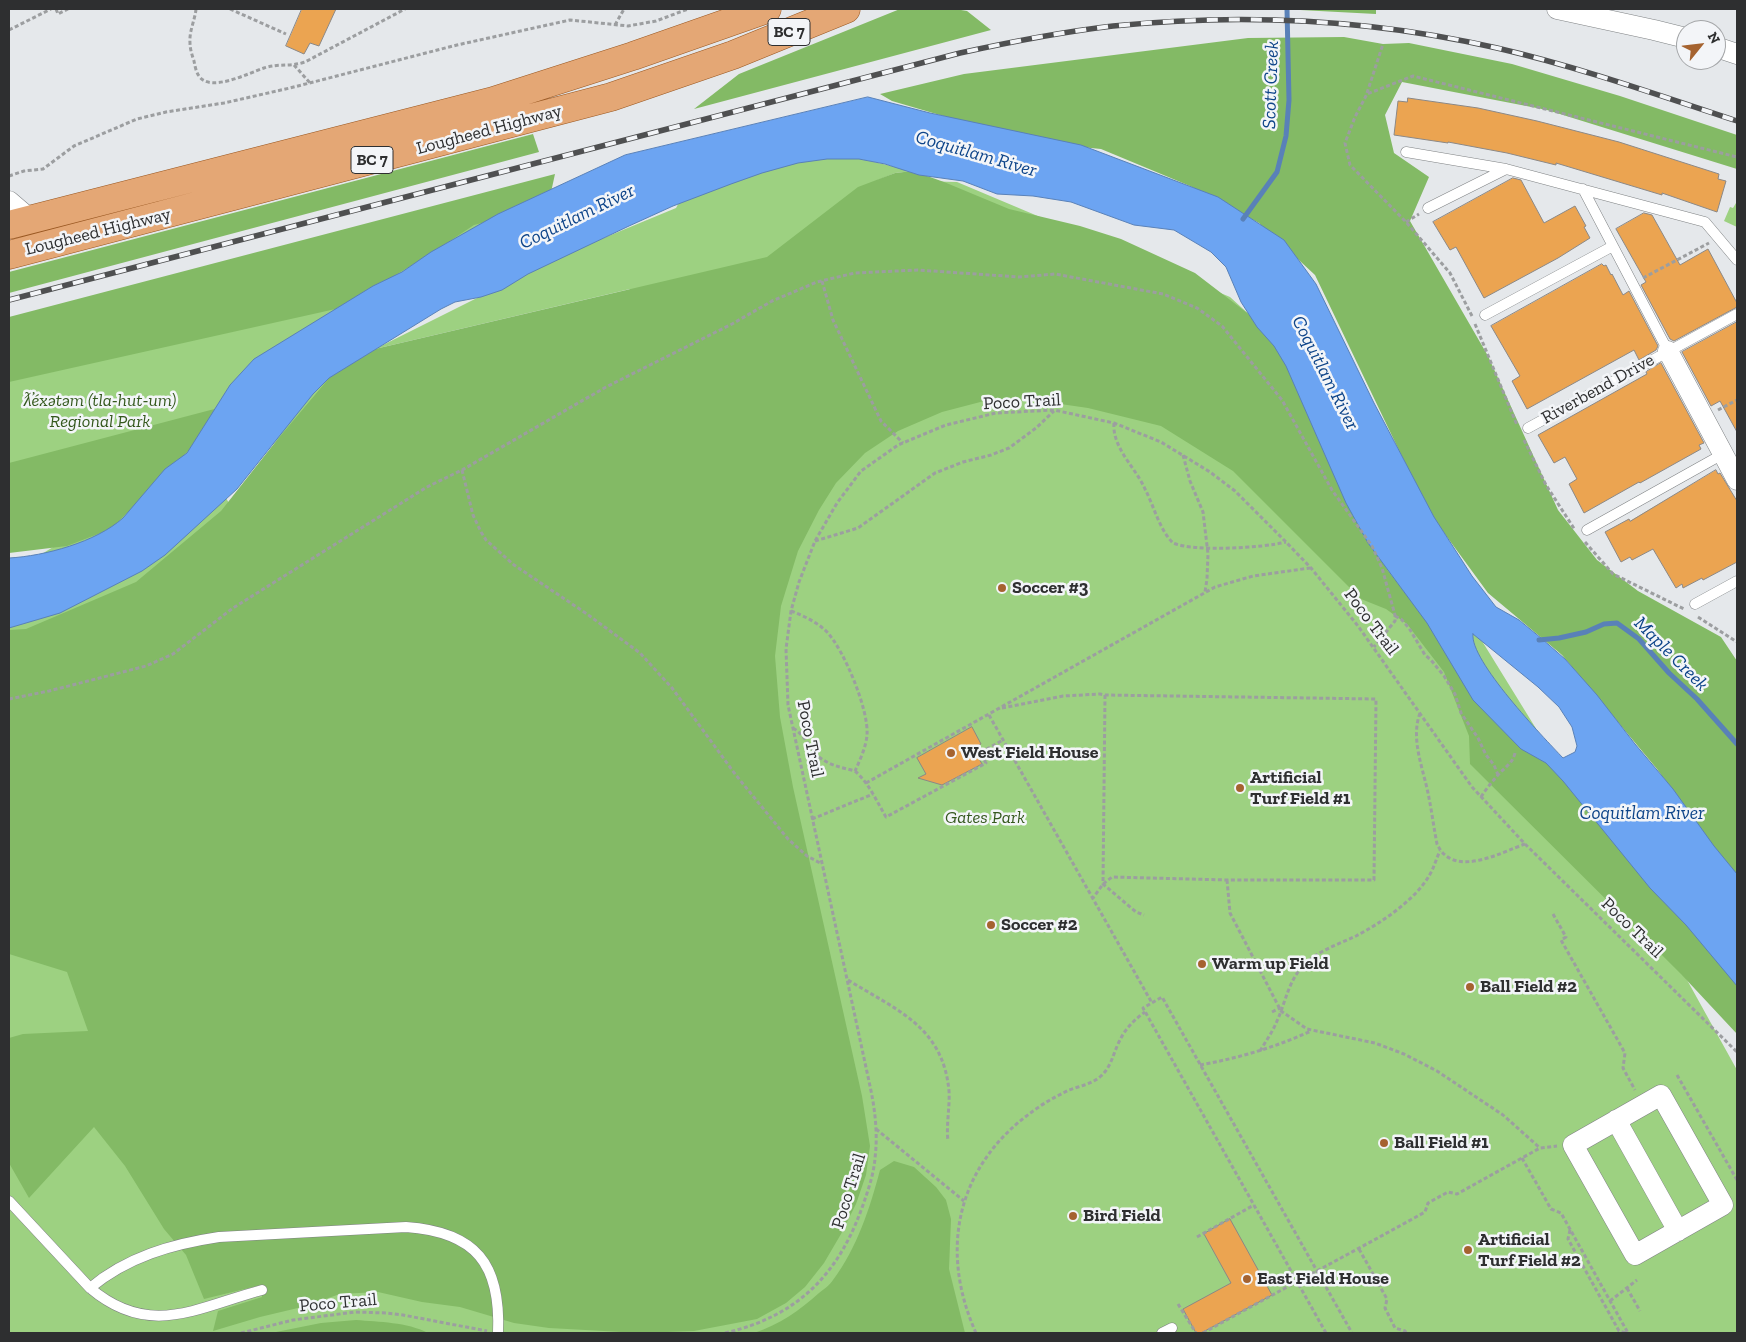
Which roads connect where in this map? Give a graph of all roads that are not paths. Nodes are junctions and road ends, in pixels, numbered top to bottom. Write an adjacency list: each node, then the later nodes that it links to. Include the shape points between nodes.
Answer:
1 (767, 9): 10 (main road, Lougheed Highway / BC 7, via 492,101)
2 (846, 9): 12 (main road, Lougheed Highway / BC 7, via 732,55 611,97)
3 (1557, 9): 4 (street)
4 (1676, 36)
5 (1406, 152): 6 (lane)
6 (1506, 169): 7 (lane); 9 (lane)
7 (1583, 189): 11 (lane, Riverbend Drive); 13 (lane, via 1705,222)
8 (9, 201): 10 (street)
9 (1428, 208)
10 (19, 222)
11 (1613, 246): 15 (lane); 16 (lane, Riverbend Drive)
12 (9, 254)
13 (1737, 260)
14 (1737, 314): 16 (lane, Riverbend Drive)
15 (1485, 315)
16 (1668, 351): 17 (lane, Riverbend Drive); 18 (street, Riverbend Drive)
17 (1528, 428)
18 (1723, 454): 19 (street, Riverbend Drive); 20 (lane)
19 (1737, 480)
20 (1587, 530)
21 (1737, 581): 22 (lane)
22 (1695, 604)
23 (1616, 1120): 25 (street, via 1661,1095); 26 (street); 26 (street, via 1573,1145 1582,1162 1635,1255)
24 (9, 1201): 27 (lane)
25 (1730, 1202): 26 (street)
26 (1678, 1231)
27 (90, 1288): 28 (lane, via 120,1308 162,1317 180,1315); 29 (lane, via 134,1260 162,1249 219,1237 406,1227 426,1229 457,1238 486,1264 497,1292 499,1315)
28 (262, 1290)
29 (493, 1332)

